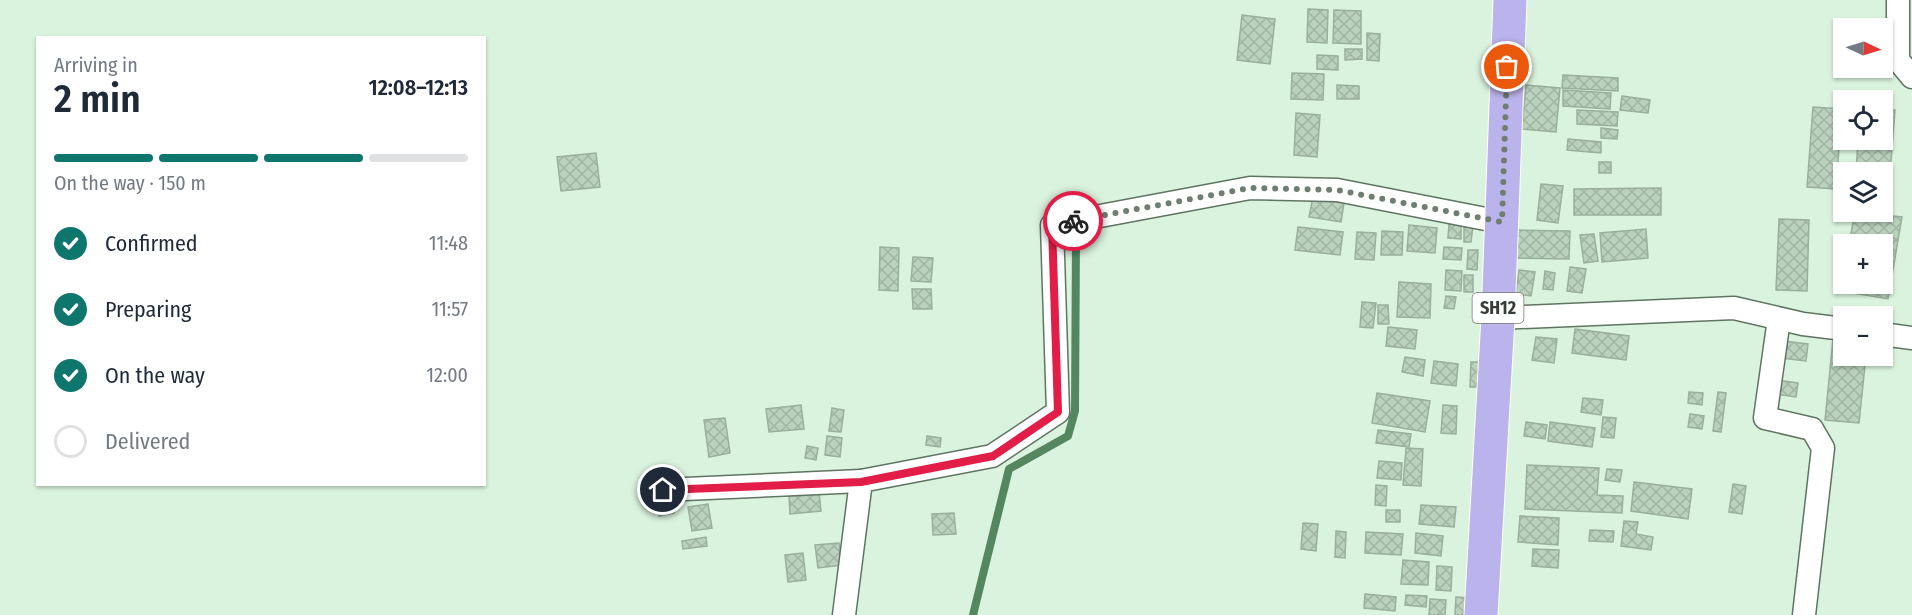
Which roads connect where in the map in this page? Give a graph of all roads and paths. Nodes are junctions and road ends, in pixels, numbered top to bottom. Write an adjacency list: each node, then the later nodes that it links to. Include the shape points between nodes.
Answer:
1 (1510, 0): 4 (main road, SH12)
2 (1898, 0): 3 (street, via 1898,60)
3 (1912, 77)
4 (1502, 222): 5 (main road, SH12); 10 (street, via 1337,190 1250,188 1052,225 1058,412 993,456)
5 (1498, 318): 6 (street, via 1734,308); 13 (main road, SH12)
6 (1779, 318): 7 (street); 14 (street, via 1765,418 1812,429 1822,448)
7 (1833, 328)
8 (1893, 335): 9 (street)
9 (1912, 338)
10 (861, 482): 11 (street); 12 (street)
11 (663, 490)
12 (844, 615)
13 (1482, 615)
14 (1804, 615)

